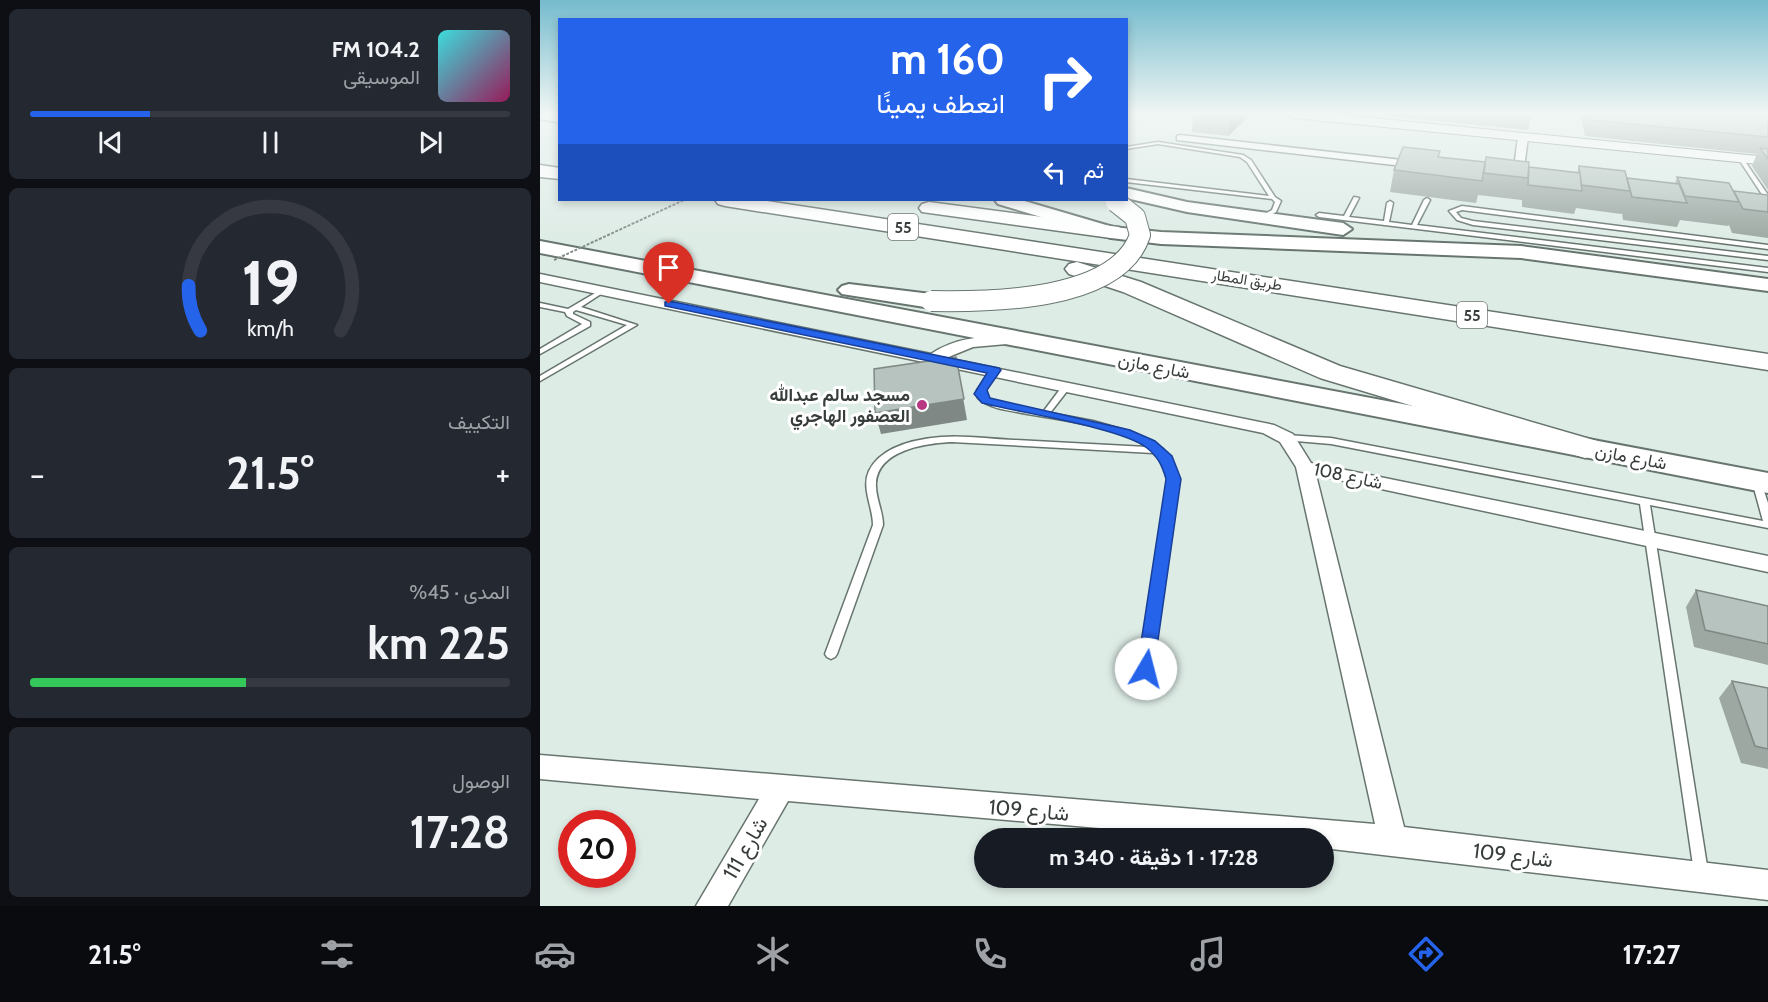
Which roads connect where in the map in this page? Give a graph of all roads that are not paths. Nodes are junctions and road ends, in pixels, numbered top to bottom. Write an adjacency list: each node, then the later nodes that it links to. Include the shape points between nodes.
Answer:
1 (1241, 156): 17 (lane, via 1249,161)
2 (1347, 156): 9 (street)
3 (1520, 156): 13 (street)
4 (1723, 156): 5 (street)
5 (1740, 158): 7 (street); 24 (lane)
6 (540, 159): 8 (highway)
7 (1768, 161)
8 (558, 162)
9 (1436, 166)
10 (540, 171): 11 (highway)
11 (558, 174)
12 (1506, 174): 13 (street)
13 (1518, 176): 14 (street)
14 (1530, 177)
15 (1128, 180): 17 (lane)
16 (1128, 193): 29 (main road)
17 (1273, 198): 29 (lane, via 1278,201 1277,208)
18 (1356, 198): 30 (lane)
19 (1427, 200): 32 (lane)
20 (733, 201): 34 (highway, طريق المطار / 55)
21 (823, 201): 48 (highway, طريق المطار / 55)
22 (1007, 201): 33 (main road)
23 (1115, 201): 46 (main road, bridge, via 1129,209 1139,222 1141,237 1134,252 1116,267 1090,281 1055,292)
24 (1768, 201): 25 (street)
25 (1756, 202)
26 (1390, 203): 31 (lane)
27 (910, 206): 33 (highway)
28 (1320, 215): 30 (lane)
29 (1261, 218): 36 (main road)
30 (1346, 218): 31 (lane)
31 (1386, 223): 32 (lane)
32 (1414, 226): 39 (lane)
33 (1111, 232): 36 (main road, via 1208,242)
34 (954, 234): 51 (highway, طريق المطار / 55); 57 (highway, via 1132,287 1330,372)
35 (1768, 247): 38 (lane, via 1462,208 1452,211 1459,219 1473,223)
36 (1521, 252): 39 (main road)
37 (547, 254): 46 (main road, شارع مازن)
38 (1768, 258)
39 (1655, 264): 40 (lane); 42 (main road)
40 (1768, 270)
41 (540, 278): 43 (street)
42 (1768, 285)
43 (602, 291): 45 (lane); 50 (street)
44 (540, 305): 45 (lane)
45 (572, 309): 49 (lane, via 569,315 587,324); 53 (lane, via 633,326)
46 (925, 311): 47 (main road, شارع مازن); 50 (street, via 950,344)
47 (1015, 340): 50 (street, via 965,343); 57 (main road, شارع مازن)
48 (1768, 341)
49 (540, 352)
50 (941, 353): 52 (street)
51 (1768, 362)
52 (995, 370): 54 (street); 55 (lane, via 981,390 982,398)
53 (540, 380)
54 (1067, 386): 55 (lane); 56 (street, via 1268,429)
55 (1045, 415): 58 (lane, via 1125,433)
56 (1287, 438): 59 (street); 61 (lane, via 1331,441)
57 (1586, 448): 60 (main road, شارع مازن)
58 (1160, 451): 65 (lane, via 936,439 905,446 892,454 874,472 871,483 878,525); 66 (lane, via 1172,469 1173,479)
59 (1305, 467): 63 (street, شارع 108); 69 (street, شارع 108)
60 (1762, 482): 62 (lane)
61 (1644, 501): 62 (lane); 63 (lane)
62 (1768, 523)
63 (1650, 539): 64 (street, شارع 108); 70 (lane)
64 (1768, 564)
65 (831, 654)
66 (1146, 669)
67 (540, 767): 68 (street, شارع 109)
68 (779, 790): 69 (street, شارع 109); 72 (street, شارع 111)
69 (1393, 840): 70 (street, شارع 109)
70 (1701, 877): 71 (street, شارع 109)
71 (1768, 885)
72 (711, 906)

